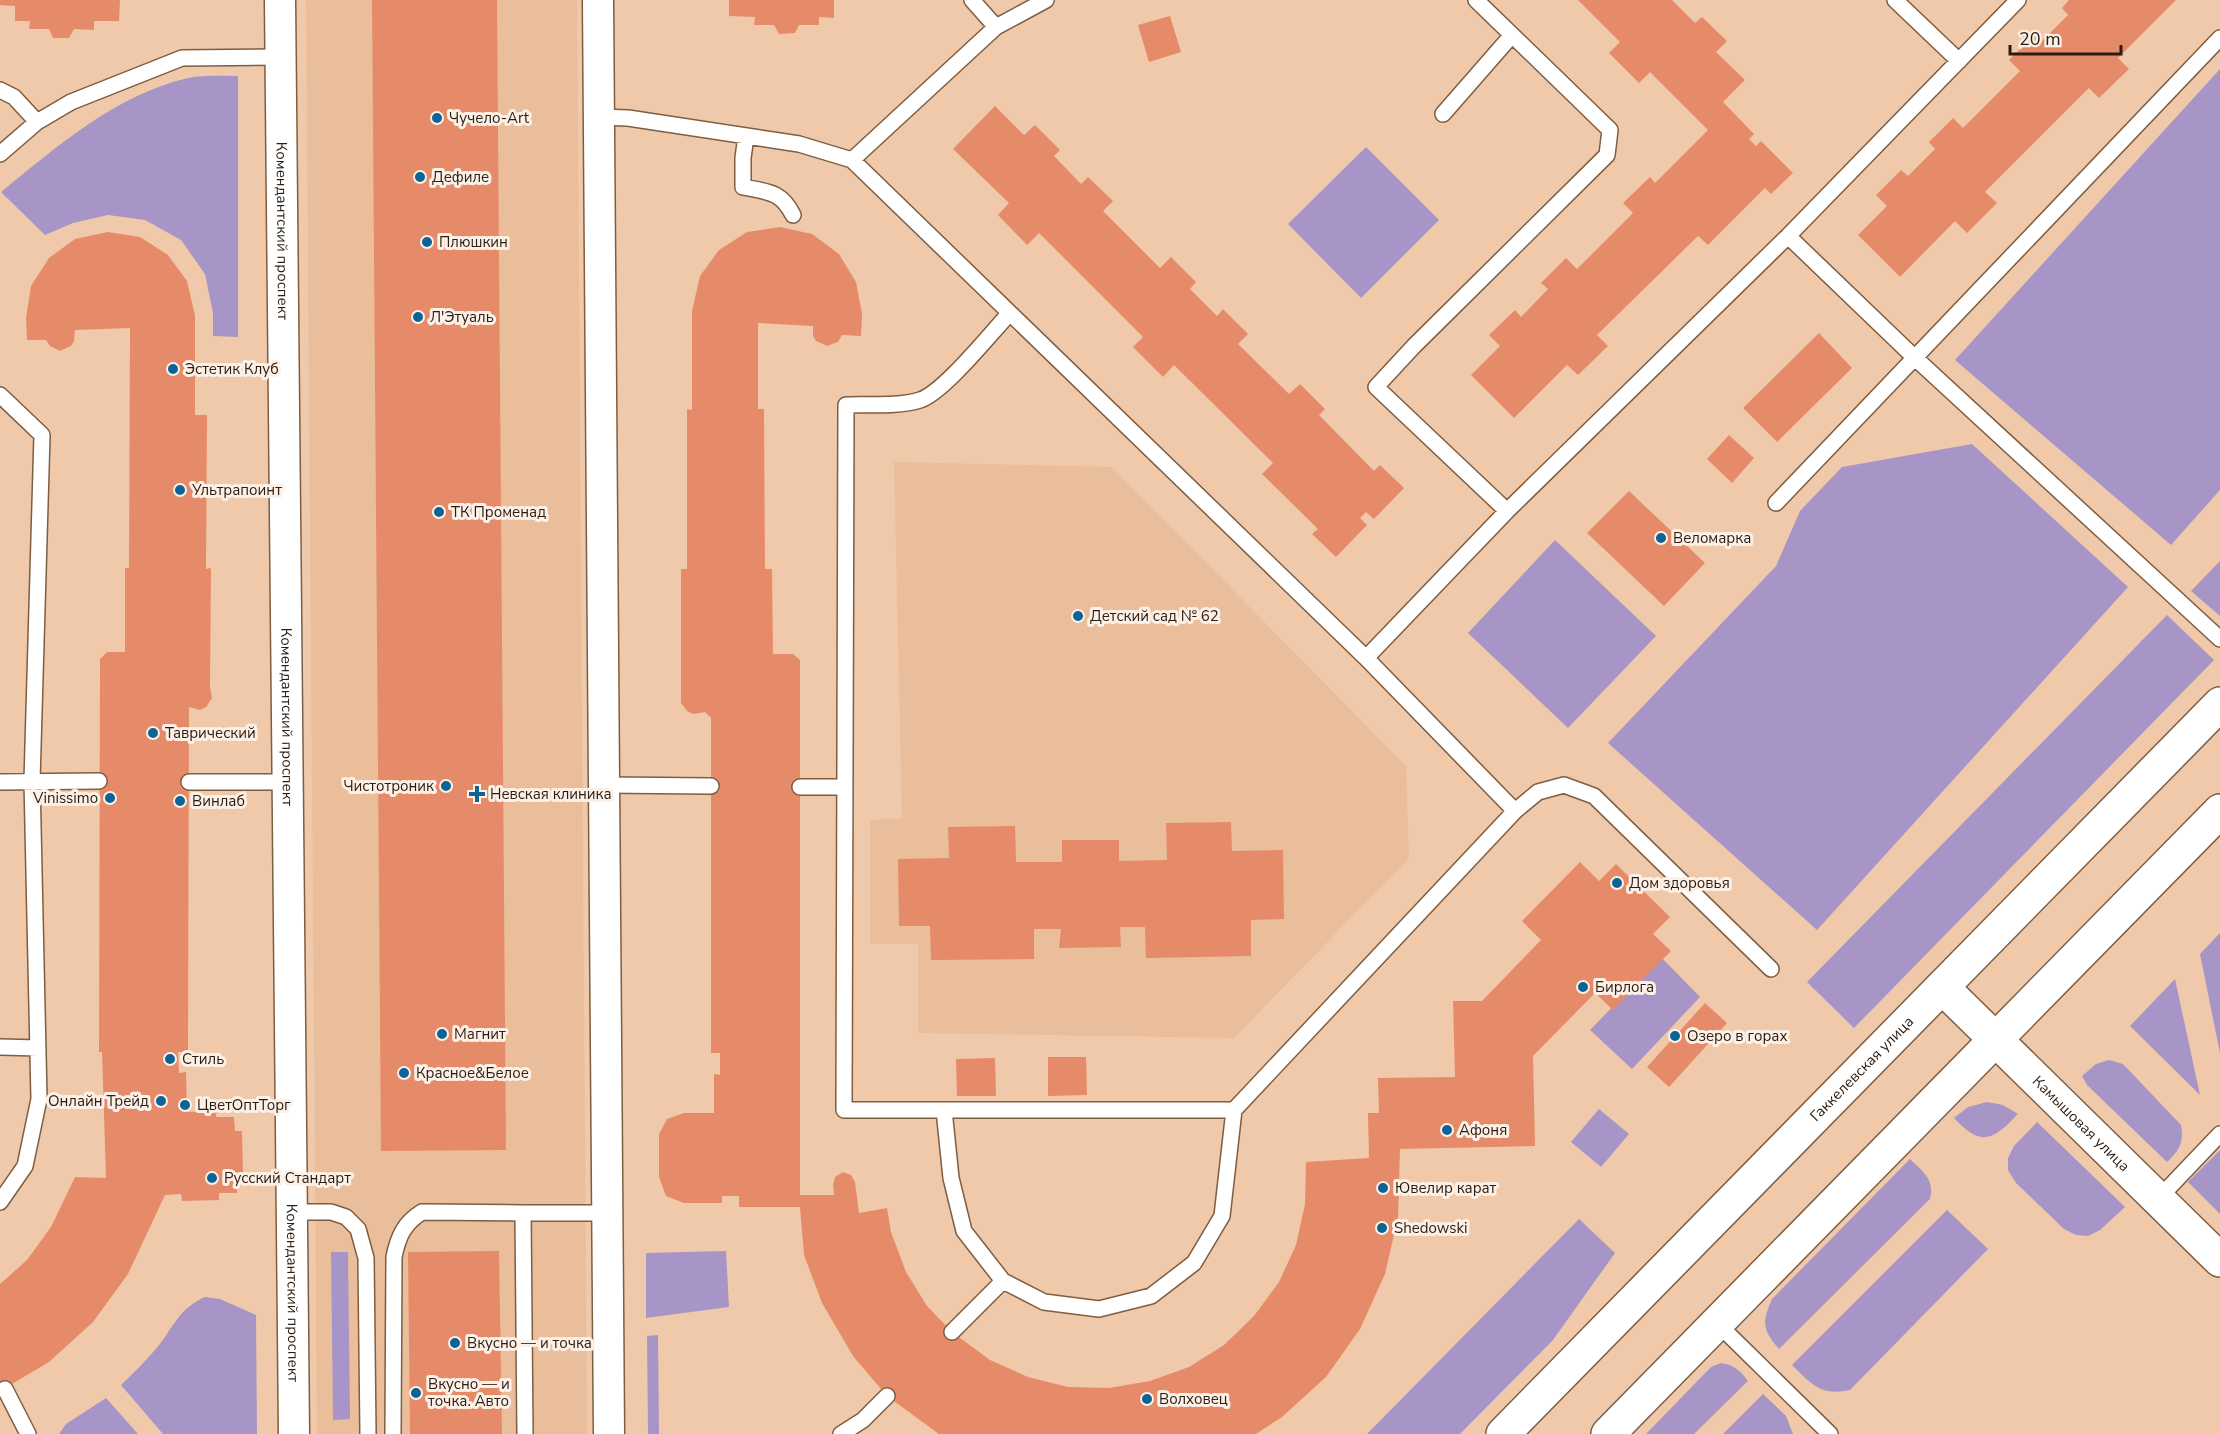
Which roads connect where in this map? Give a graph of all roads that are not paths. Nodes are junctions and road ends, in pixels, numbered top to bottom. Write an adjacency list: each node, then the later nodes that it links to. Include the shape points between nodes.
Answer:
1 (280, 0): 11 (street, Комендантский проспект)
2 (598, 0): 15 (street)
3 (972, 0): 8 (lane)
4 (1046, 0): 8 (lane)
5 (1476, 0): 9 (lane)
6 (1895, 0): 12 (lane)
7 (2019, 0): 12 (lane)
8 (996, 27): 19 (lane)
9 (1512, 35): 14 (lane); 26 (lane, via 1610,130 1608,155 1376,387)
10 (2220, 38): 23 (lane)
11 (281, 57): 16 (lane, via 182,58 71,102); 34 (street, Комендантский проспект)
12 (1959, 61): 21 (lane)
13 (0, 90): 16 (lane, via 14,97)
14 (1443, 114)
15 (599, 117): 17 (lane); 35 (street)
16 (37, 122): 18 (lane)
17 (746, 136): 19 (lane, via 800,144); 20 (lane, via 743,188 771,193 786,202)
18 (0, 154)
19 (852, 160): 22 (lane)
20 (793, 215)
21 (1788, 236): 23 (lane); 26 (lane)
22 (1009, 314): 28 (lane); 38 (lane, via 940,388 922,400 846,405)
23 (1914, 357): 25 (lane); 27 (lane)
24 (0, 395): 30 (lane, via 42,435)
25 (1776, 503)
26 (1507, 511): 28 (lane)
27 (2220, 639)
28 (1366, 658): 39 (lane)
29 (2220, 704): 42 (main road, Гаккелевская улица)
30 (32, 781): 31 (lane); 32 (lane); 45 (lane)
31 (99, 781)
32 (0, 782)
33 (189, 782): 34 (lane)
34 (288, 782): 51 (street, Комендантский проспект)
35 (604, 785): 36 (lane); 52 (street)
36 (711, 786)
37 (800, 787): 38 (lane)
38 (844, 787): 46 (lane, via 844,1110)
39 (1515, 811): 41 (lane, via 1538,792 1564,785 1594,796); 47 (lane)
40 (2220, 811): 43 (main road)
41 (1770, 969)
42 (1942, 987): 43 (main road, Камышовая улица); 67 (main road, Гаккелевская улица)
43 (1996, 1040): 49 (main road, Камышовая улица); 56 (main road)
44 (0, 1047): 45 (lane)
45 (38, 1048): 50 (lane, via 39,1099 25,1166)
46 (944, 1110): 47 (lane); 55 (lane, via 951,1178 964,1231)
47 (1234, 1110): 55 (lane, via 1222,1216 1194,1263 1151,1296 1099,1309 1044,1302)
48 (2220, 1134): 49 (lane)
49 (2158, 1199): 54 (main road, Камышовая улица)
50 (0, 1202)
51 (292, 1212): 61 (street, Комендантский проспект); 62 (lane, via 330,1212 346,1217 358,1229 366,1258)
52 (608, 1213): 53 (lane); 65 (street)
53 (523, 1214): 63 (lane, via 422,1212 403,1230 394,1257); 64 (lane)
54 (2220, 1260)
55 (1004, 1281): 57 (lane)
56 (1717, 1323): 68 (main road); 69 (lane)
57 (952, 1332)
58 (4, 1389): 60 (lane)
59 (887, 1396): 66 (lane)
60 (28, 1434)
61 (294, 1434)
62 (368, 1434)
63 (393, 1434)
64 (525, 1434)
65 (609, 1434)
66 (841, 1434)
67 (1503, 1434)
68 (1608, 1434)
69 (1830, 1434)

